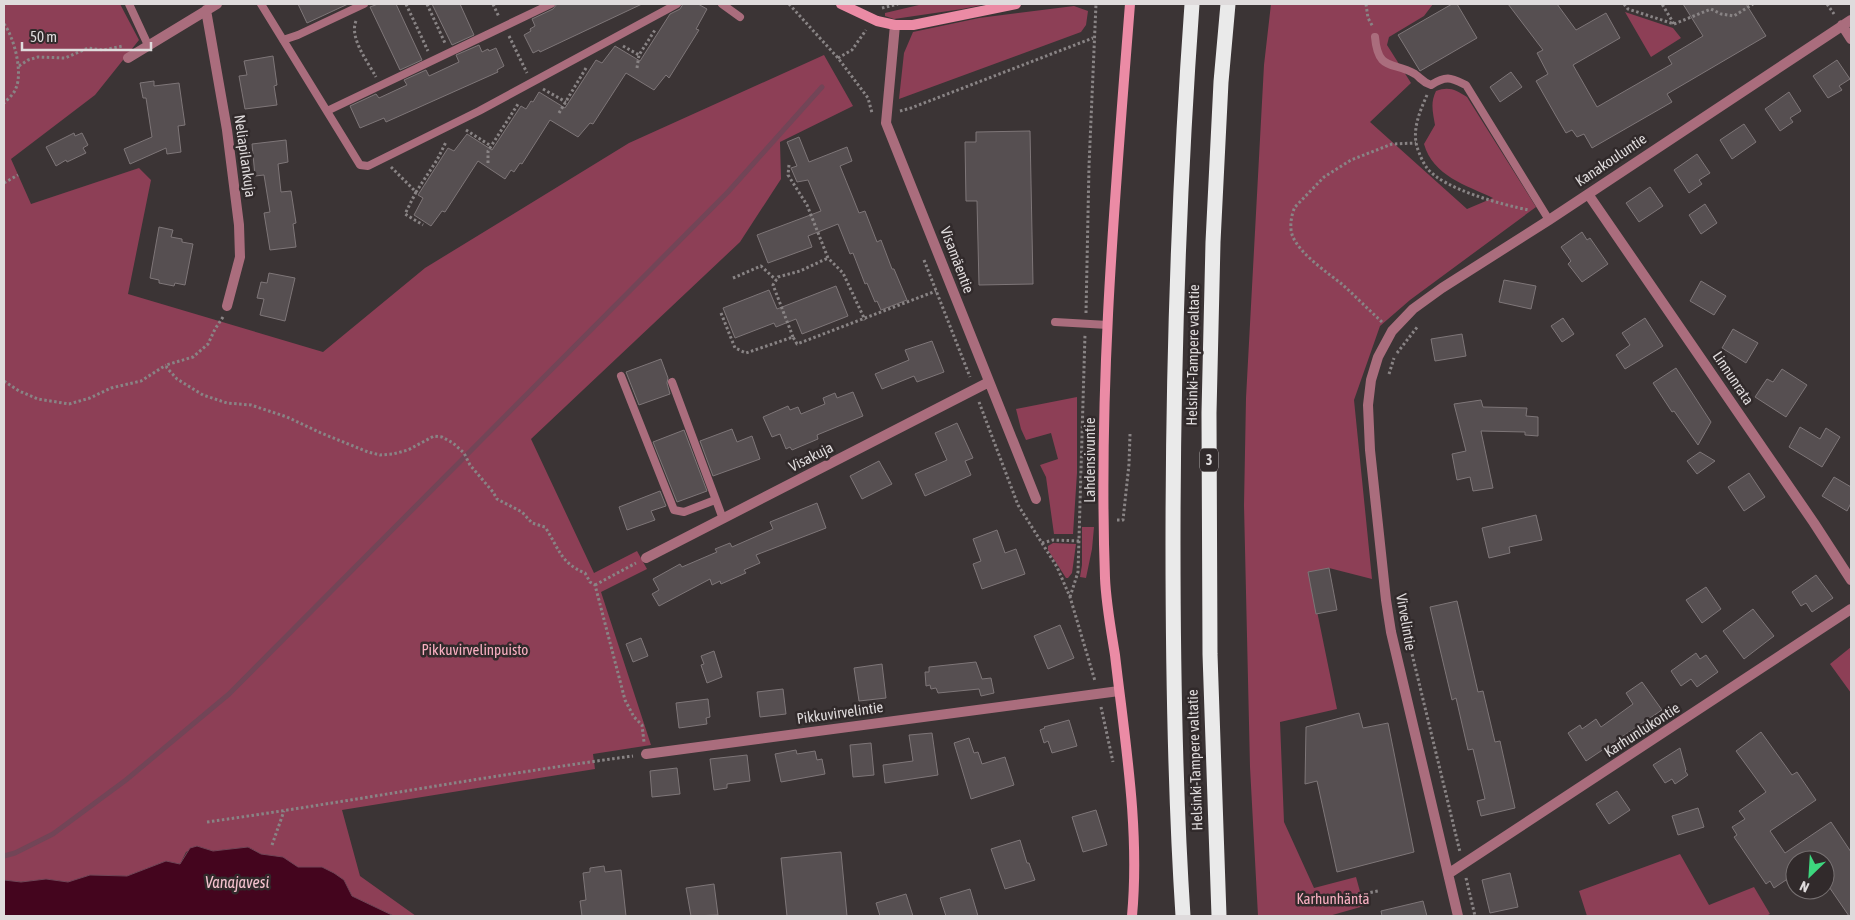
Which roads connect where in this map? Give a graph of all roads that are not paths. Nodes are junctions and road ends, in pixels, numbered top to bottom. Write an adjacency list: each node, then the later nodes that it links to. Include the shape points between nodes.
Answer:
1 (129, 4): 20 (lane)
2 (217, 4): 13 (street)
3 (261, 4): 19 (lane)
4 (364, 4): 19 (lane)
5 (551, 4): 22 (lane)
6 (677, 4): 22 (lane, via 454,124 368,166 360,165)
7 (722, 4): 14 (lane)
8 (841, 4): 16 (main road)
9 (1016, 4): 16 (main road, via 913,25)
10 (1128, 4): 27 (main road, Lahdensivuntie)
11 (1192, 4): 42 (highway, Helsinki-Tampere valtatie, via 1178,242 1173,411 1173,657)
12 (1228, 4): 43 (highway, Helsinki-Tampere valtatie / 3, via 1214,232 1209,414 1210,654)
13 (206, 10): 20 (street); 25 (street, Neliapilankuja, via 227,130 239,226 240,257)
14 (740, 17)
15 (1847, 22): 18 (street); 23 (street, Kanakouluntie)
16 (895, 25): 31 (street, Visamäentie, via 886,123)
17 (1375, 37): 24 (lane, via 1378,53 1384,62 1415,74 1431,85 1450,77 1466,85)
18 (1851, 39)
19 (283, 40): 22 (lane)
20 (148, 45): 21 (street)
21 (133, 55)
22 (326, 111)
23 (1588, 194): 24 (street, Kanakouluntie); 36 (street, Linnunrata)
24 (1546, 216): 28 (street, Kanakouluntie, via 1413,309)
25 (227, 306)
26 (1055, 322): 27 (lane)
27 (1108, 325): 38 (main road, Lahdensivuntie, via 1104,450 1106,580)
28 (1392, 331): 40 (street, Virvelintie, via 1378,357 1371,380 1368,405 1370,450 1391,632)
29 (621, 376): 33 (lane, via 674,510 684,512)
30 (672, 382): 33 (lane)
31 (989, 382): 32 (street, Visamäentie); 34 (street, Visakuja)
32 (1036, 499)
33 (716, 500): 34 (lane)
34 (723, 519): 35 (street, Visakuja)
35 (646, 558)
36 (1851, 580)
37 (1851, 610): 40 (street, Karhunlukontie)
38 (1119, 691): 39 (street, Pikkuvirvelintie); 41 (main road, Lahdensivuntie, via 1135,854)
39 (646, 754)
40 (1448, 874): 44 (street, Virvelintie)
41 (1132, 916)
42 (1183, 916)
43 (1219, 916)
44 (1458, 916)

